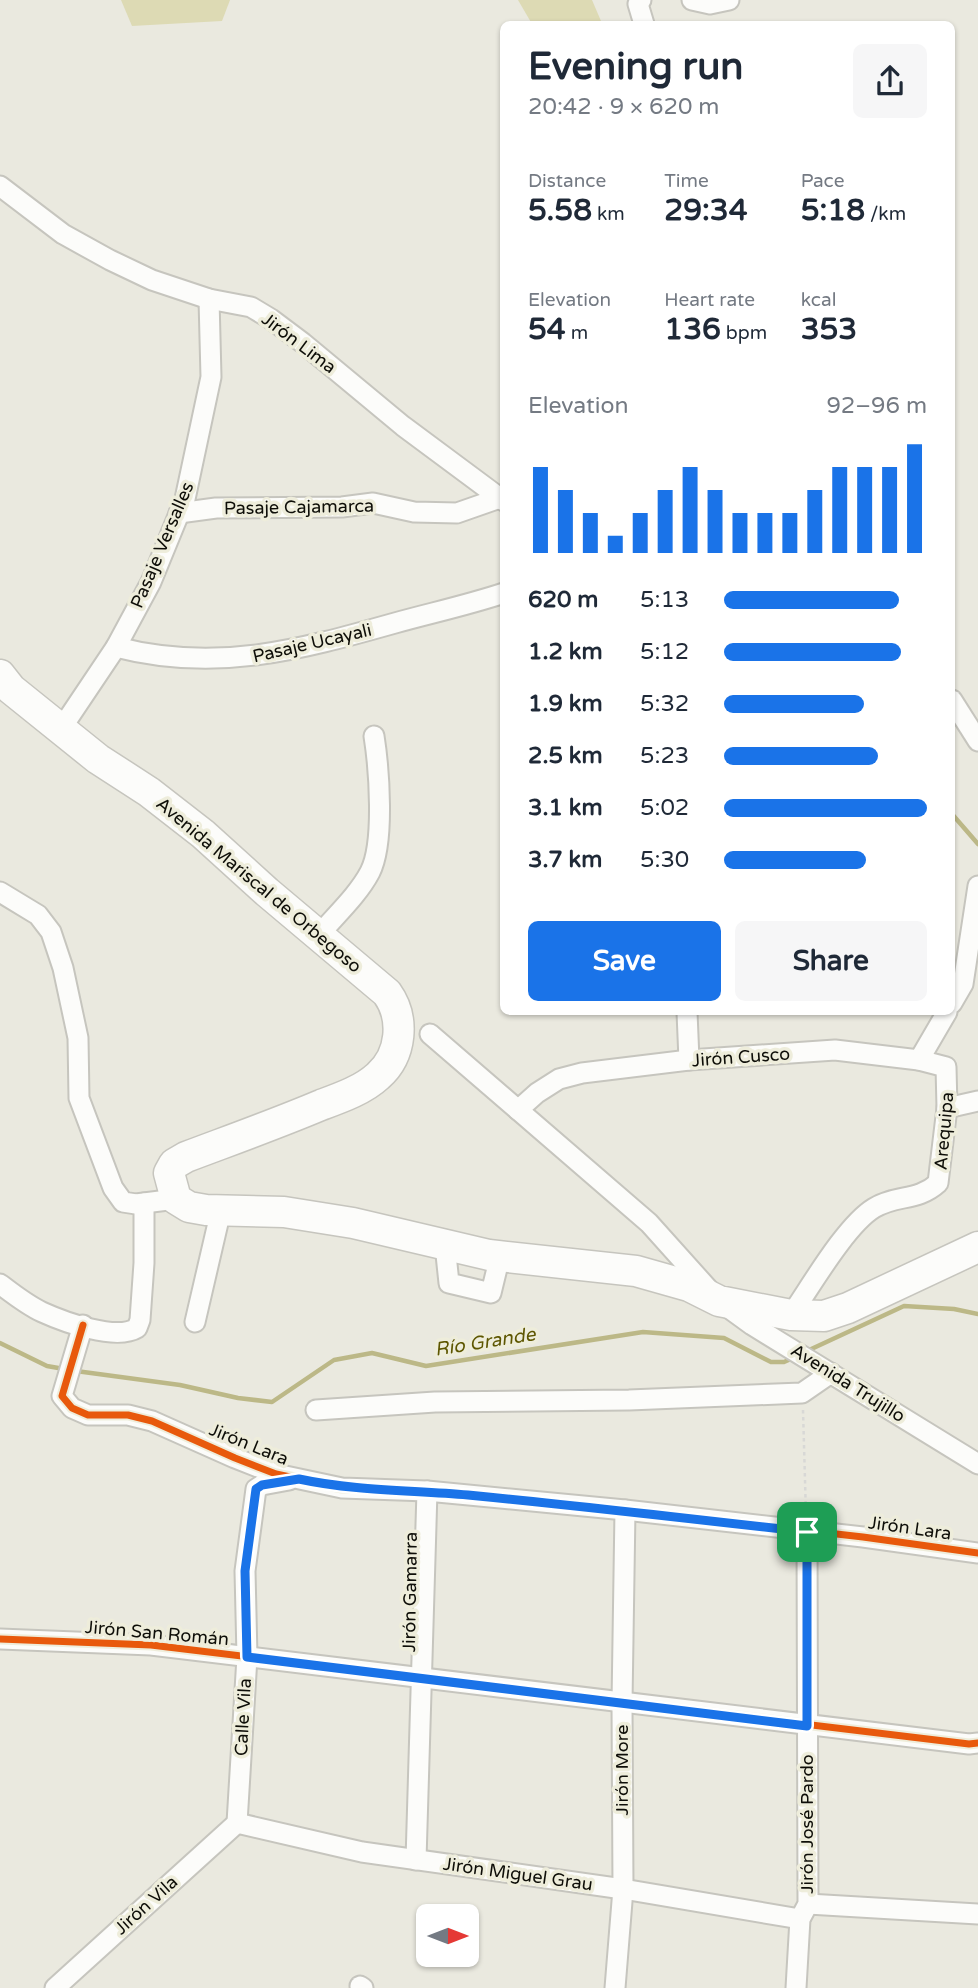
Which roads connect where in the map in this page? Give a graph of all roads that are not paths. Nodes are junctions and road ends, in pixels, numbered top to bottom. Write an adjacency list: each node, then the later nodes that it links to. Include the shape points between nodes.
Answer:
1 (640, 0): 4 (street)
2 (692, 0): 3 (street, via 710,4)
3 (729, 0)
4 (643, 21)
5 (0, 186): 6 (street, Jirón Lima, via 74,241 152,280)
6 (209, 299): 7 (street, Jirón Lima, via 251,307 271,319); 9 (street, Pasaje Versalles, via 211,377)
7 (500, 498)
8 (500, 500): 9 (street, Pasaje Cajamarca, via 457,513 414,512 373,503)
9 (179, 513): 11 (street, Pasaje Versalles, via 151,582)
10 (500, 594): 11 (street, Pasaje Ucayali, via 335,641 253,657 152,656)
11 (116, 647): 14 (street, Pasaje Versalles)
12 (0, 675): 14 (highway, Avenida Mariscal de Orbegoso)
13 (955, 705): 16 (street)
14 (61, 729): 19 (highway, Avenida Mariscal de Orbegoso, via 203,834)
15 (374, 736): 19 (street, via 379,789 373,865)
16 (978, 741)
17 (978, 886): 20 (street, via 963,984)
18 (0, 892): 30 (street, via 38,915 51,932 78,1038 79,1098 113,1188 123,1202)
19 (318, 936): 29 (highway, Avenida Mariscal de Orbegoso, via 387,993 394,1004 399,1031 391,1060 378,1076 351,1093 174,1164 169,1173)
20 (955, 998)
21 (687, 1015): 24 (street)
22 (945, 1015): 25 (street)
23 (430, 1034): 28 (street, Avenida Trujillo)
24 (689, 1060): 25 (street, Jirón Cusco, via 835,1050); 28 (street, Jirón Cusco, via 559,1079)
25 (919, 1060): 27 (street, Arequipa, via 948,1071)
26 (978, 1101): 27 (street)
27 (947, 1108): 35 (street, Arequipa, via 938,1183 919,1197 894,1198 872,1209 850,1231)
28 (518, 1110): 34 (street, Avenida Trujillo, via 649,1223)
29 (176, 1199): 30 (street); 31 (highway, via 189,1207)
30 (144, 1203): 37 (street, via 137,1328 129,1334)
31 (221, 1210): 34 (highway, via 284,1212 500,1256 636,1271 689,1286); 36 (street)
32 (978, 1247): 35 (highway, via 848,1308 824,1316)
33 (0, 1284): 37 (street, via 41,1312)
34 (719, 1301): 35 (highway); 38 (street, Avenida Trujillo)
35 (791, 1315)
36 (195, 1322)
37 (81, 1331): 41 (street, Jirón Lara, via 62,1396 72,1409 88,1415 128,1415 152,1421 235,1458)
38 (828, 1371): 39 (street, via 802,1393 435,1402); 40 (street, Avenida Trujillo)
39 (316, 1410)
40 (978, 1464)
41 (299, 1479): 42 (street, Jirón Lara, via 342,1488); 47 (street, Calle Vila, via 256,1489 245,1571)
42 (427, 1491): 43 (street, Jirón Lara); 48 (street, Jirón Gamarra)
43 (625, 1510): 44 (street, Jirón Lara); 49 (street, Jirón More)
44 (807, 1532): 45 (street, Jirón Lara); 50 (street, Jirón José Pardo)
45 (978, 1553)
46 (0, 1639): 47 (street, Jirón San Román, via 151,1645)
47 (247, 1657): 48 (street, Jirón San Román); 52 (street, Calle Vila)
48 (424, 1678): 49 (street, Jirón San Román); 53 (street, Jirón Gamarra)
49 (622, 1703): 50 (street, Jirón San Román); 54 (street, Jirón More)
50 (807, 1726): 51 (street, Jirón San Román); 55 (street, Jirón José Pardo)
51 (978, 1743)
52 (237, 1823): 53 (street, Jirón Miguel Grau); 57 (street, Jirón Vila)
53 (416, 1860): 54 (street, Jirón Miguel Grau)
54 (623, 1889): 55 (street, Jirón Miguel Grau); 58 (street, Jirón More)
55 (804, 1911): 56 (street, Jirón Miguel Grau); 59 (street, Jirón José Pardo)
56 (978, 1914)
57 (55, 1988)
58 (615, 1988)
59 (796, 1988)

